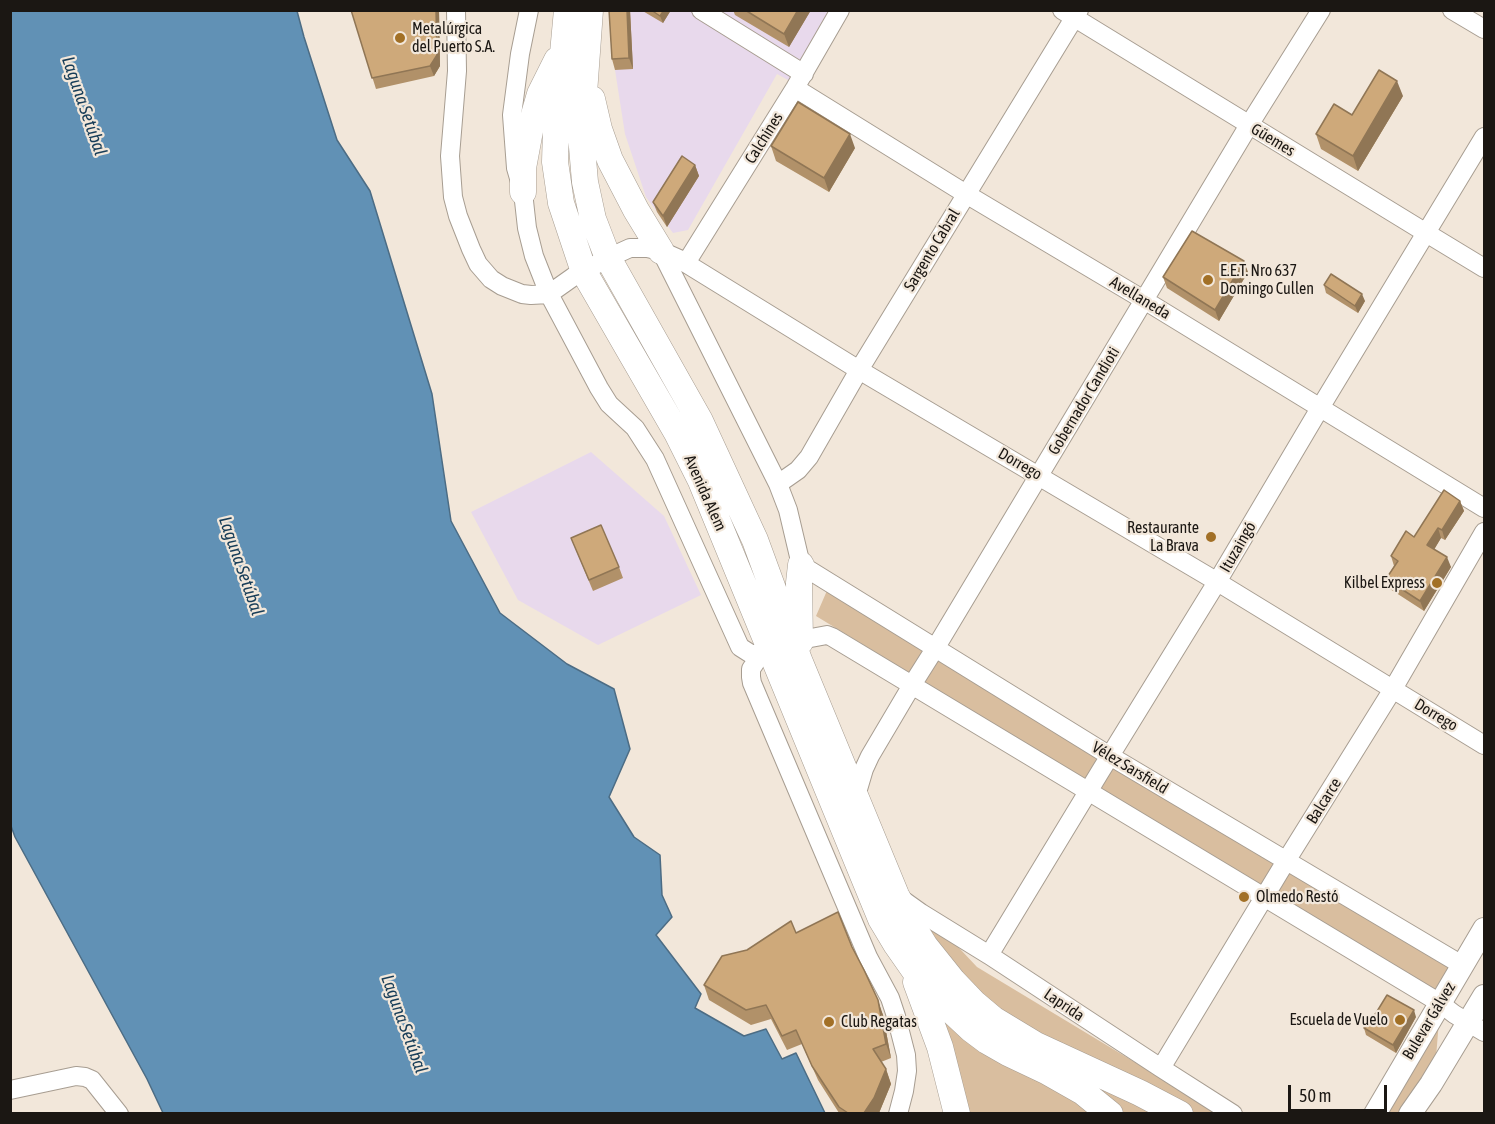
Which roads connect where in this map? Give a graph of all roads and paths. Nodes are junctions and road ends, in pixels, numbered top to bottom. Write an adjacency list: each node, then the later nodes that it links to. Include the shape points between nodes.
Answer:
1 (456, 10): 23 (street, via 457,71 450,156 458,216 478,264 491,279 522,294)
2 (529, 10): 15 (street, via 512,115 516,168)
3 (567, 10): 11 (highway, Avenida Alem)
4 (590, 10): 11 (highway, Avenida Alem)
5 (701, 10): 12 (street, Avellaneda)
6 (840, 10): 12 (street, Calchines)
7 (1321, 10): 13 (street, Gobernador Candioti)
8 (1452, 10): 10 (street)
9 (1072, 13): 13 (street, Güemes); 16 (street, Sargento Cabral)
10 (1485, 29)
11 (575, 48): 15 (highway, via 540,94 531,125); 18 (highway, via 610,160); 19 (highway, Avenida Alem, via 588,201); 22 (highway, Avenida Alem, via 556,129 555,162 561,203)
12 (799, 81): 16 (street, Avellaneda); 20 (street, Calchines)
13 (1249, 126): 17 (street, Güemes); 24 (street, Gobernador Candioti)
14 (1485, 137): 17 (street, Ituzaingó)
15 (523, 192): 23 (street, via 534,256)
16 (966, 194): 24 (street, Avellaneda); 25 (street, Sargento Cabral)
17 (1426, 234): 21 (street, Güemes); 26 (street, Ituzaingó)
18 (662, 251): 19 (street, Dorrego, via 630,248); 20 (street, Dorrego); 28 (street)
19 (608, 258): 22 (street, Dorrego); 34 (highway, Avenida Alem, via 700,422 755,540)
20 (686, 263): 25 (street, Dorrego)
21 (1485, 268)
22 (584, 272): 23 (street, Dorrego); 34 (highway, Avenida Alem, via 677,433)
23 (549, 294): 34 (street, via 604,397 636,428 655,459 740,646 751,654)
24 (1144, 300): 26 (street, Avellaneda); 27 (street, Gobernador Candioti)
25 (859, 370): 27 (street, Dorrego); 28 (street, Sargento Cabral, via 809,457)
26 (1320, 408): 29 (street, Avellaneda); 32 (street, Ituzaingó)
27 (1039, 476): 32 (street, Dorrego); 33 (street, Gobernador Candioti)
28 (778, 484): 31 (street)
29 (1485, 508)
30 (1485, 532): 36 (street, Balcarce)
31 (801, 565): 33 (street, Vélez Sarsfield); 34 (highway)
32 (1217, 582): 36 (street, Dorrego); 38 (street, Ituzaingó)
33 (936, 647): 35 (street, Gobernador Candioti); 38 (street, Vélez Sarsfield)
34 (785, 649): 35 (street, via 827,635); 40 (highway, Avenida Alem); 47 (highway, Avenida Alem, via 881,919); 55 (street, via 751,669 752,683 868,957 890,998 906,1055 907,1071)
35 (912, 685): 39 (street); 40 (street, Gobernador Candioti, via 870,756)
36 (1393, 689): 37 (street, Dorrego); 41 (street, Balcarce)
37 (1485, 745)
38 (1110, 756): 39 (street, Ituzaingó); 41 (street, Vélez Sarsfield)
39 (1088, 792): 43 (street); 45 (street, Ituzaingó)
40 (856, 796): 42 (highway, Avenida Alem)
41 (1286, 861): 43 (street, Balcarce); 46 (street, Vélez Sarsfield)
42 (896, 895): 45 (street, Laprida); 51 (highway, Avenida Alem, via 925,946 953,981 993,1019 1036,1046)
43 (1264, 898): 49 (street); 52 (street, Balcarce)
44 (1485, 929): 46 (main road, Bulevar Gálvez)
45 (989, 955): 52 (street, Laprida)
46 (1462, 965): 49 (main road, Bulevar Gálvez)
47 (911, 967): 51 (highway, via 926,987 987,1041 1008,1053); 56 (highway, via 940,1047)
48 (1485, 996): 50 (main road, Bulevar Gálvez)
49 (1440, 1003): 50 (street); 60 (main road, Bulevar Gálvez)
50 (1477, 1028): 61 (main road, Bulevar Gálvez)
51 (1049, 1062): 57 (highway); 58 (highway, via 1140,1093)
52 (1161, 1068): 59 (street, Laprida)
53 (10, 1090): 54 (street, via 85,1077 92,1080)
54 (119, 1113)
55 (898, 1113)
56 (957, 1113)
57 (1110, 1113)
58 (1180, 1113)
59 (1233, 1113)
60 (1375, 1113)
61 (1410, 1113)

